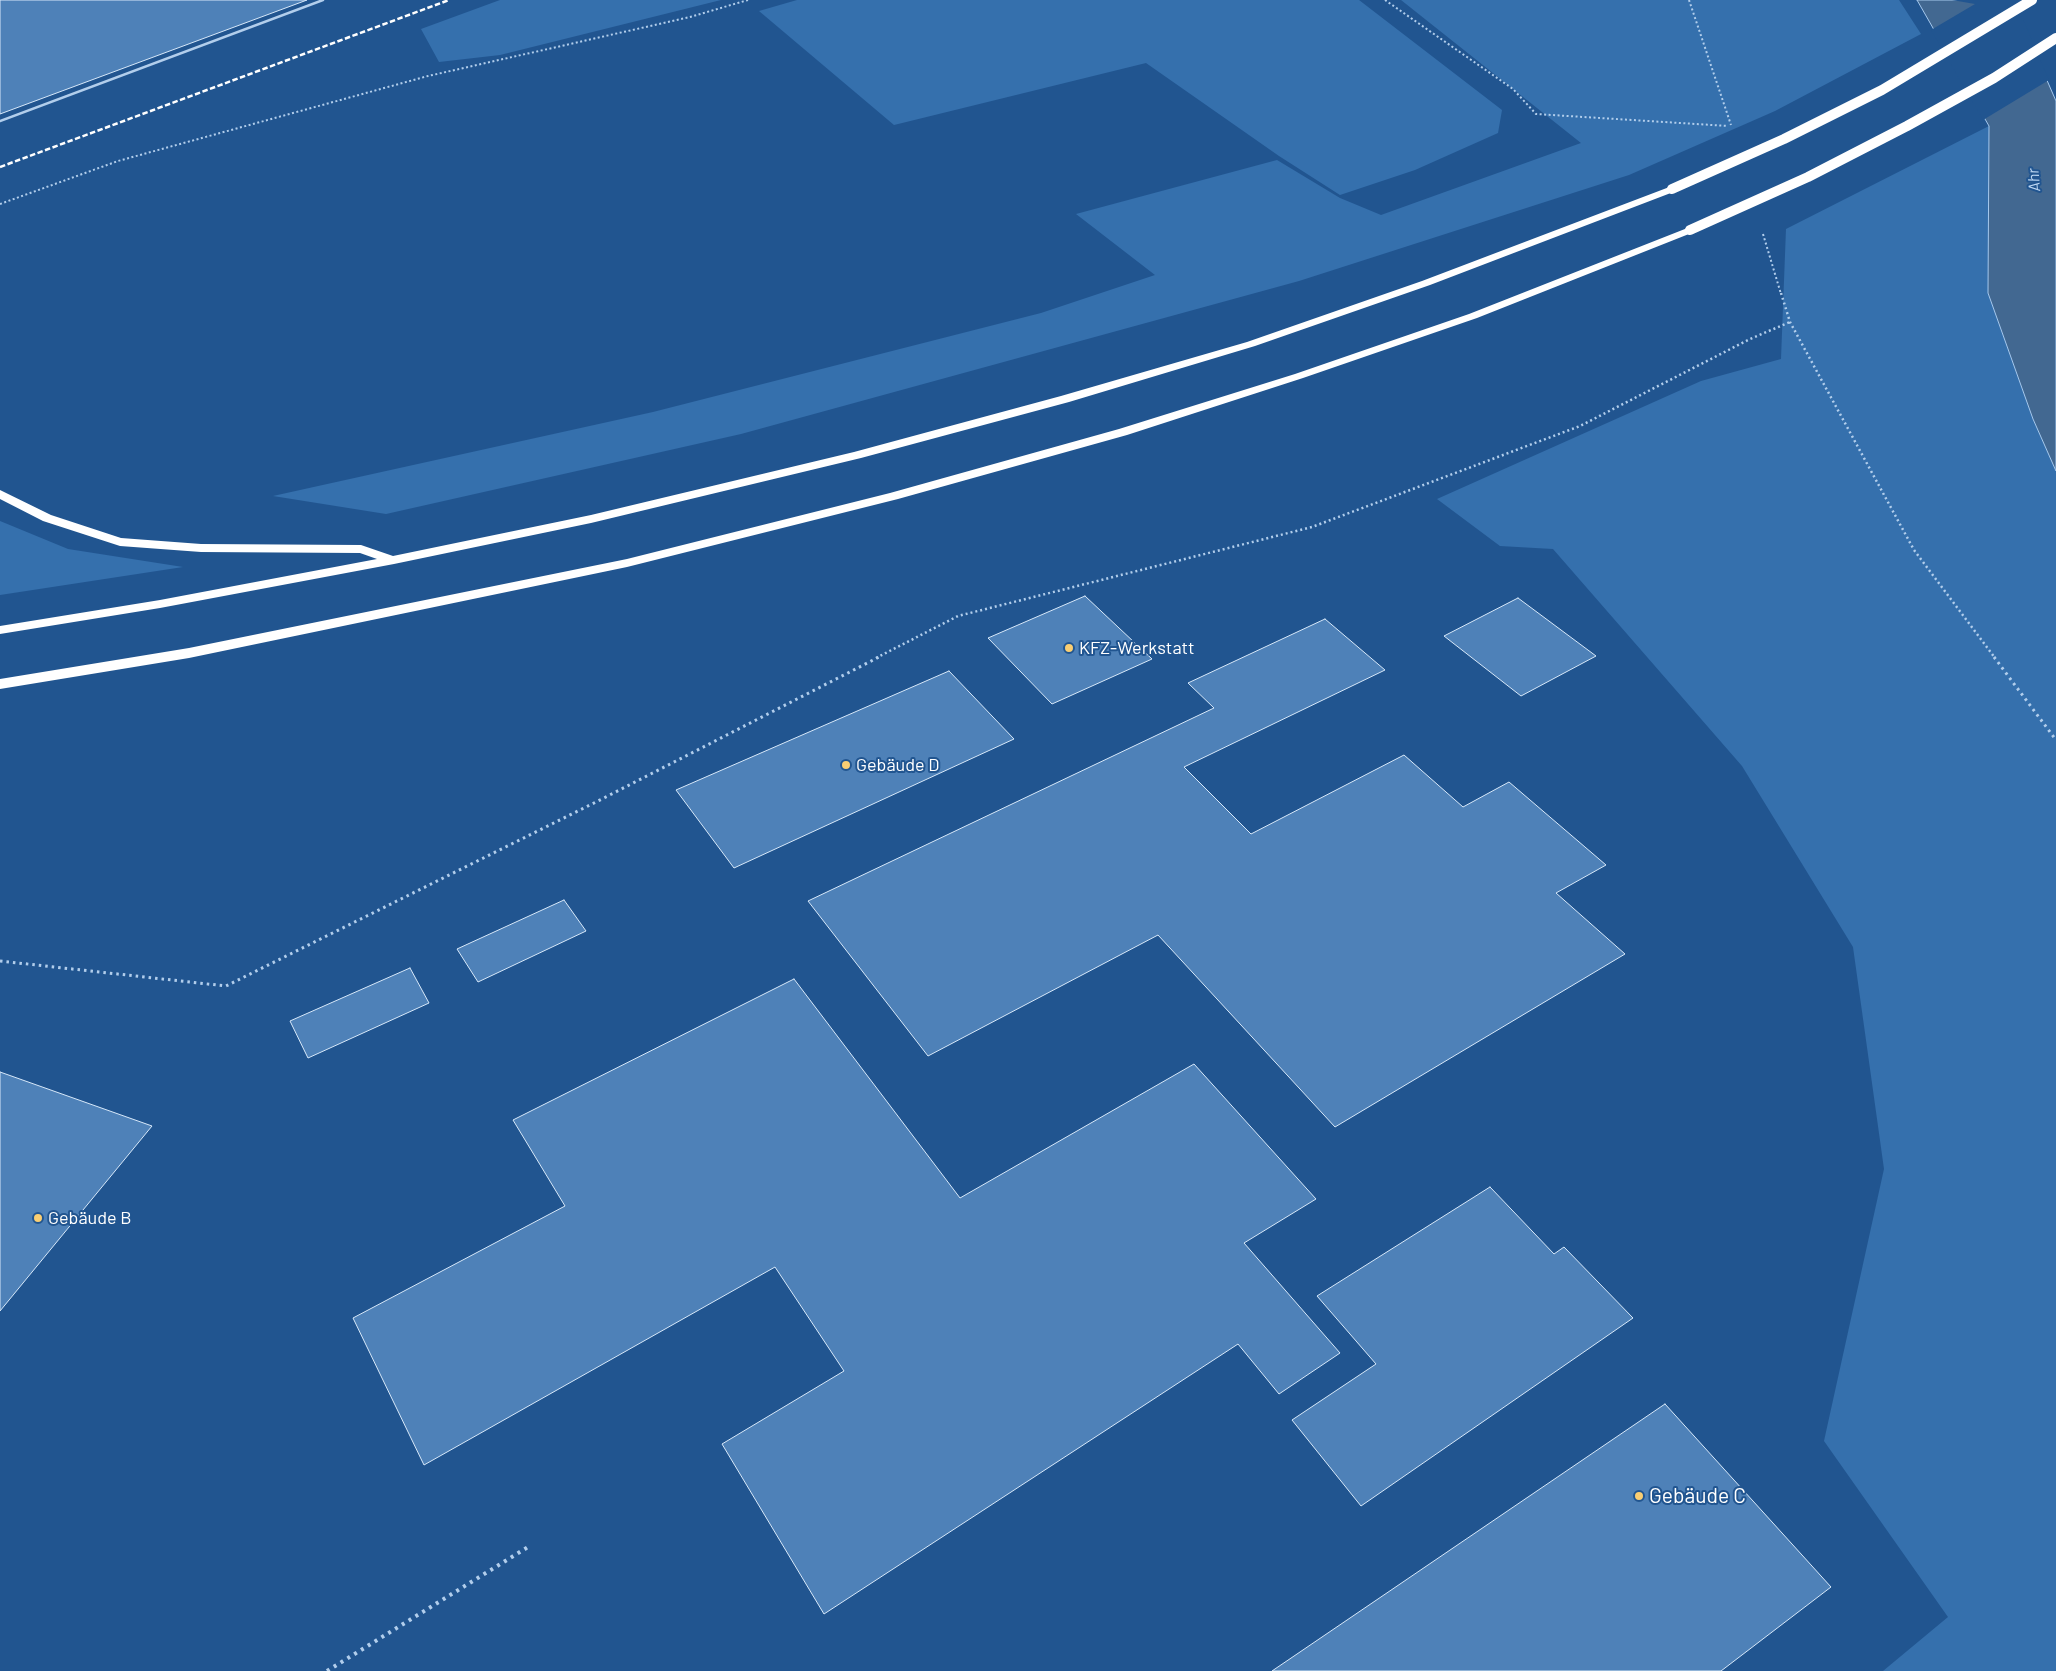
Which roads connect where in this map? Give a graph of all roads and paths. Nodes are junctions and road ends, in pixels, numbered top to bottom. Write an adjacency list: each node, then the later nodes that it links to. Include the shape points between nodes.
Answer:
1 (323, 0): 7 (lane)
2 (748, 0): 8 (path, via 680,20 428,76 118,161)
3 (1385, 0): 4 (path, via 1513,89 1536,114 1731,126)
4 (1689, 0)
5 (2032, 0): 12 (highway, bridge, via 1882,90 1672,190 1426,283 1260,341 1065,399 847,457 590,518)
6 (2056, 38): 14 (highway, bridge, via 1994,78 1907,126 1690,230 1473,316 1122,432 894,496 627,563 190,653)
7 (0, 121)
8 (0, 204)
9 (1762, 232): 10 (path)
10 (1790, 322): 15 (path, via 1914,550); 16 (path, via 1750,339 1580,426 1312,527 958,616 226,986)
11 (0, 494): 12 (highway, via 47,518 120,542 201,548 361,549)
12 (394, 560): 13 (highway)
13 (0, 630)
14 (0, 684)
15 (2056, 740)
16 (0, 961)
17 (528, 1547): 18 (path)
18 (327, 1671)

